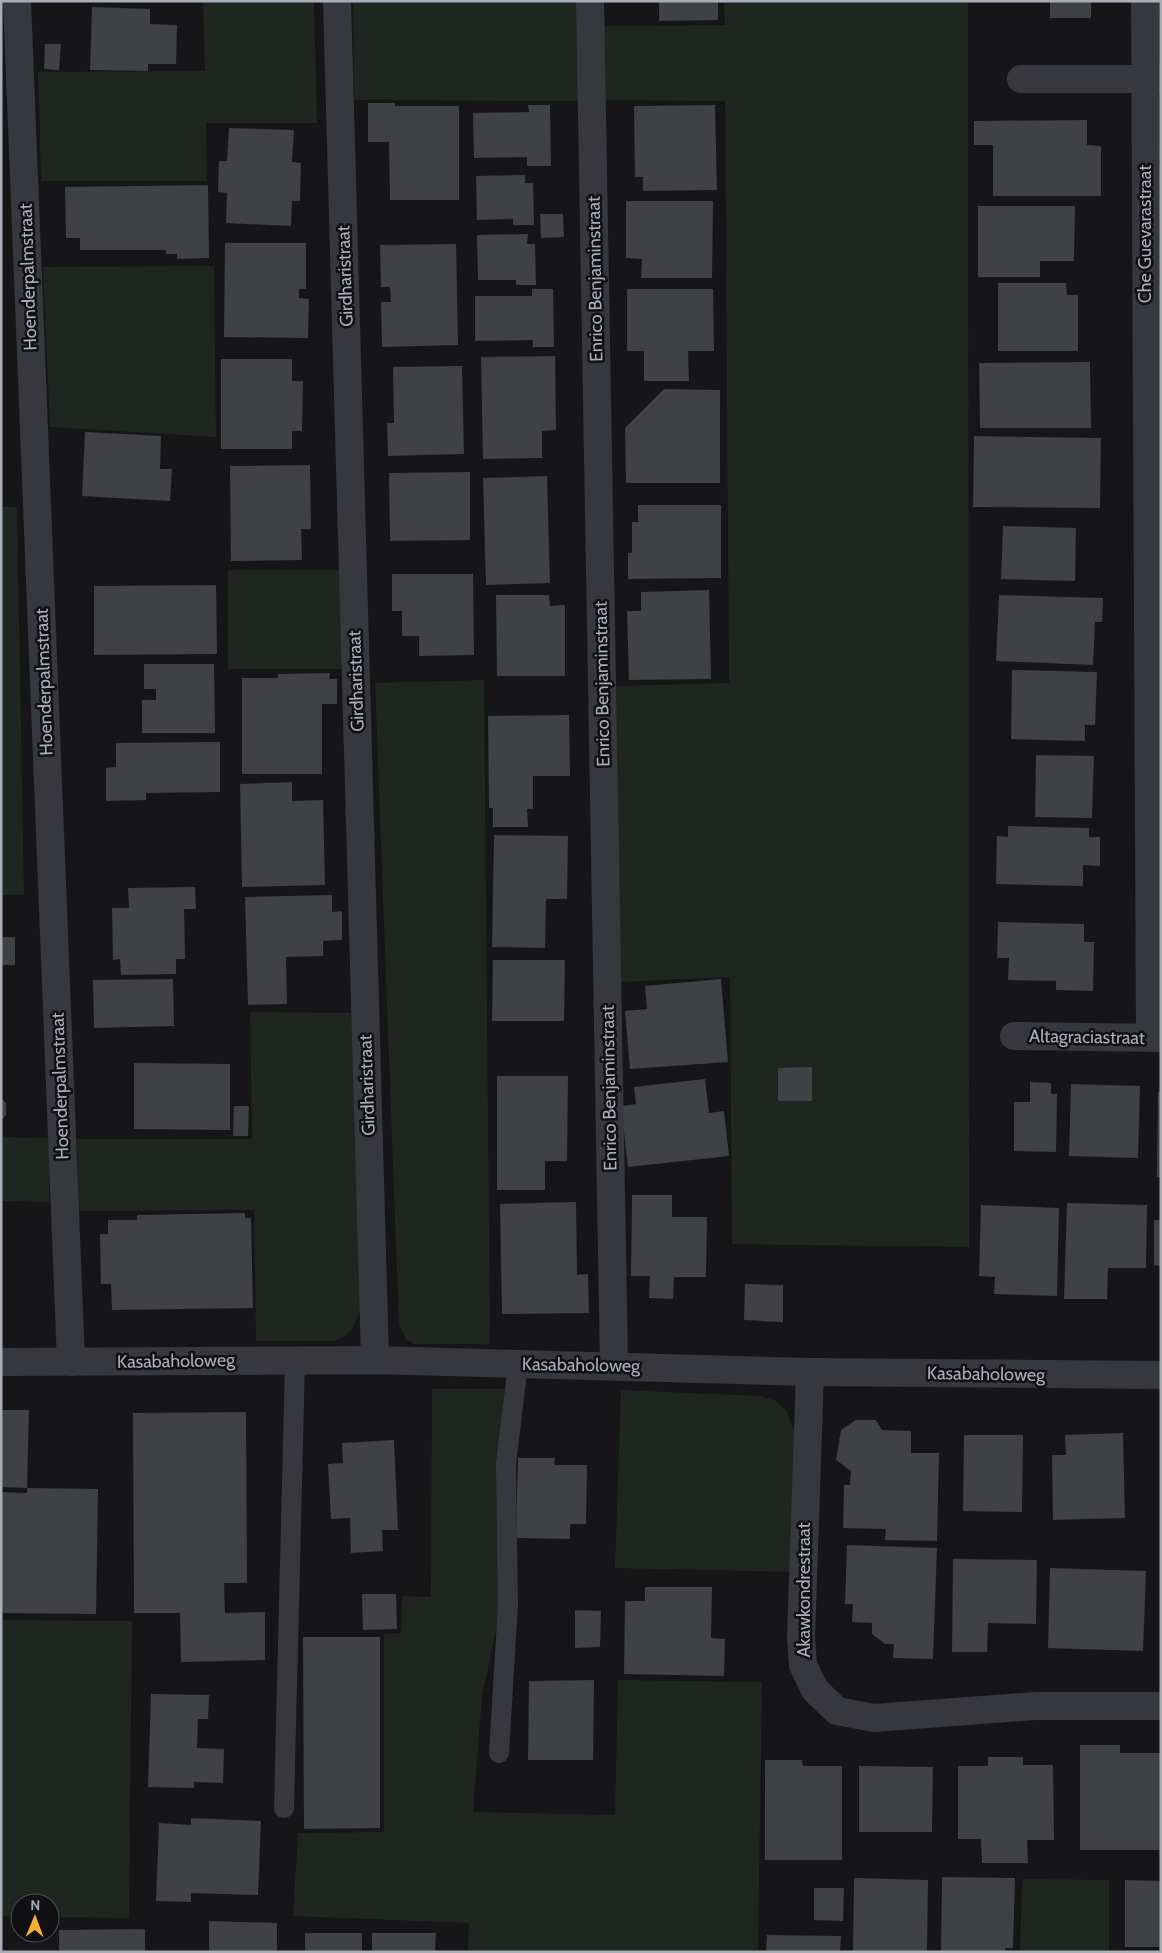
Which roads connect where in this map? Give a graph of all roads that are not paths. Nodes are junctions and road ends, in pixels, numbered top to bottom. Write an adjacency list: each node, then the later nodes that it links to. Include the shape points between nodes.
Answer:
1 (17, 1): 12 (street, Hoenderpalmstraat)
2 (338, 1): 10 (street, Girdharistraat)
3 (590, 1): 14 (street, Enrico Benjaminstraat)
4 (1144, 1): 6 (street, Che Guevarastraat)
5 (1021, 79): 6 (street)
6 (1153, 79): 8 (street, Che Guevarastraat)
7 (1014, 1036): 8 (street, Altagraciastraat)
8 (1156, 1038)
9 (296, 1360): 10 (street, Kasabaholoweg); 12 (street, Kasabaholoweg); 19 (lane)
10 (375, 1360): 13 (street, Kasabaholoweg)
11 (1, 1362): 12 (street, Kasabaholoweg)
12 (71, 1362)
13 (518, 1364): 14 (street, Kasabaholoweg); 18 (lane, via 506,1464 508,1605)
14 (614, 1366): 15 (street, Kasabaholoweg)
15 (810, 1372): 16 (street, Kasabaholoweg); 17 (street, Akawkondrestraat, via 800,1637 803,1665 815,1690 837,1712 874,1718 1036,1706)
16 (1161, 1375)
17 (1161, 1706)
18 (499, 1753)
19 (284, 1808)

